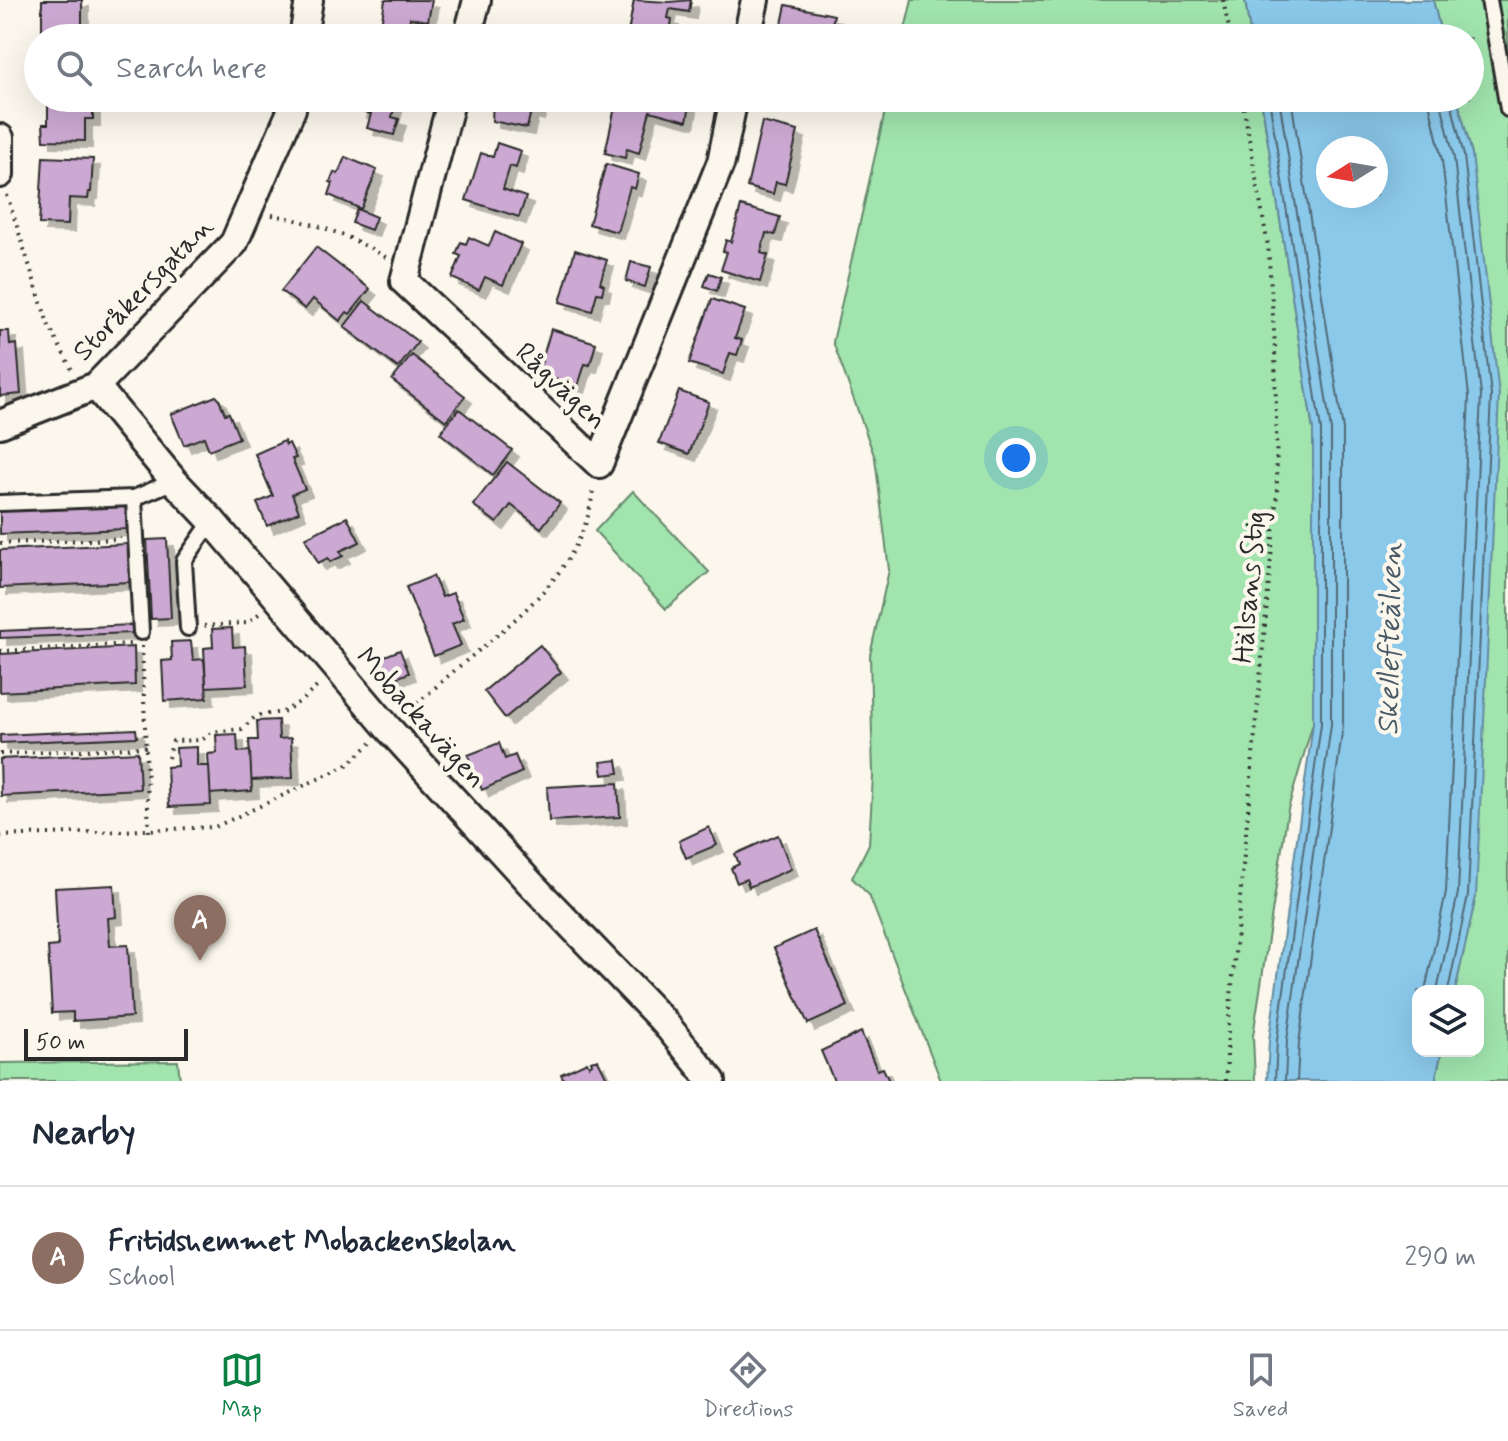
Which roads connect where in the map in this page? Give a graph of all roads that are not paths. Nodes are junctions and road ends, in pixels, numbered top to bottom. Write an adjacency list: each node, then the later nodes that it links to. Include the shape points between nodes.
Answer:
1 (309, 0): 5 (street)
2 (477, 0): 6 (street)
3 (755, 0): 7 (street)
4 (1489, 0): 8 (lane)
5 (305, 24)
6 (471, 24)
7 (750, 24)
8 (1508, 109)
9 (291, 112): 14 (street, Storåkersgatan, via 234,243)
10 (448, 112): 11 (street, Rågvägen, via 404,281 599,464 721,162)
11 (731, 112)
12 (0, 138): 13 (street)
13 (0, 174)
14 (90, 388): 15 (street, Storåkersgatan); 16 (street, Mobackavägen)
15 (0, 424)
16 (174, 481): 17 (lane); 19 (street, Mobackavägen)
17 (134, 498): 18 (lane); 21 (lane)
18 (0, 503)
19 (212, 521): 20 (lane, via 184,561); 22 (street, Mobackavägen, via 388,728 664,1022)
20 (188, 628)
21 (141, 632)
22 (712, 1081)

